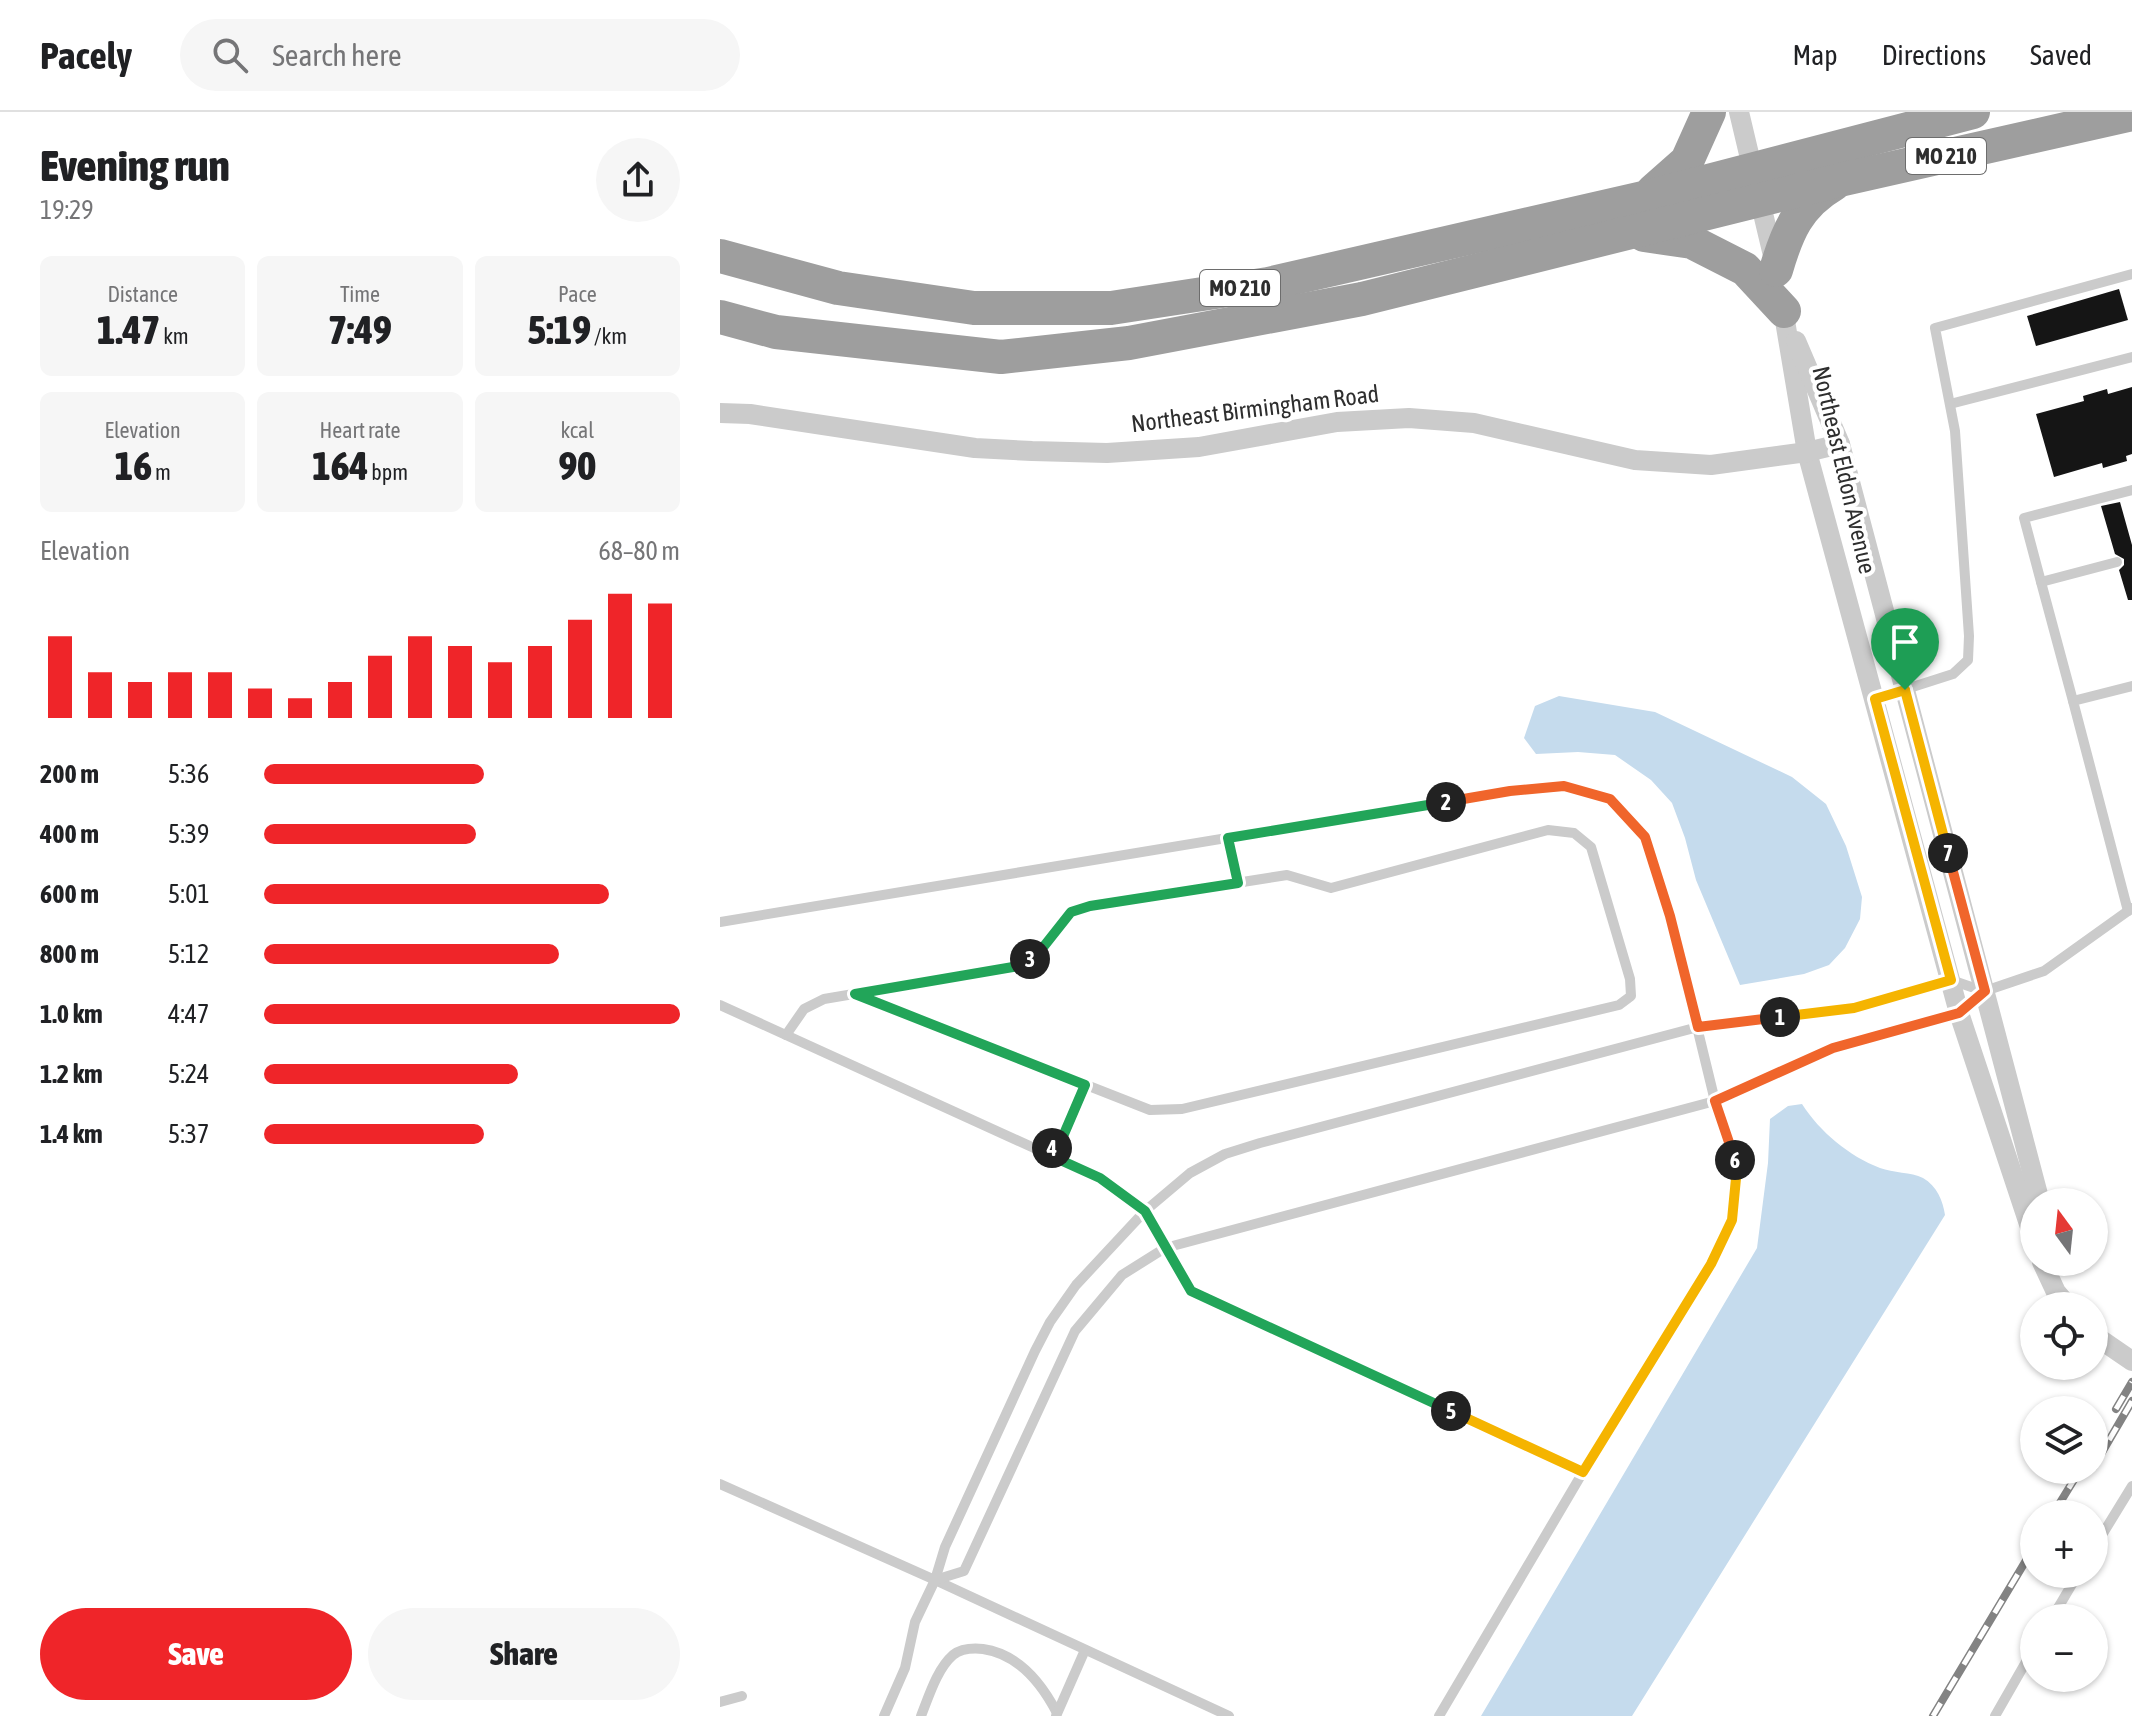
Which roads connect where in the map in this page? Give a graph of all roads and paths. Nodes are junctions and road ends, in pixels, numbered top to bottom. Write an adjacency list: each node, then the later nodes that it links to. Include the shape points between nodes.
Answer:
1 (1709, 112): 7 (highway, via 1687,161)
2 (1739, 112): 6 (street, Northeast Eldon Avenue)
3 (1973, 112): 6 (highway, MO 210)
4 (2132, 114): 5 (highway, MO 210)
5 (1844, 179): 6 (highway, MO 210); 10 (highway, via 1805,207 1784,240)
6 (1757, 185): 7 (highway, MO 210); 8 (highway, MO 210); 10 (street, Northeast Eldon Avenue)
7 (1647, 197): 9 (highway, MO 210, via 1268,284 1111,308 974,308 838,288)
8 (1628, 233): 12 (highway, via 1692,242 1745,269); 13 (highway, MO 210, via 1362,299 1129,343 1001,357 776,332)
9 (720, 256)
10 (1776, 270): 12 (street, Northeast Eldon Avenue)
11 (2132, 274): 15 (lane, via 1935,328)
12 (1784, 311): 17 (street, Northeast Eldon Avenue); 18 (street, Northeast Eldon Avenue)
13 (720, 317)
14 (2132, 357): 15 (lane)
15 (1950, 404): 23 (lane, via 1968,660 1953,674)
16 (720, 413): 18 (street, Northeast Birmingham Road, via 1032,451 1199,447 1337,422 1409,418 1474,423 1635,460 1711,465)
17 (1840, 444): 18 (street, Northeast Birmingham Road); 23 (street, Northeast Eldon Avenue)
18 (1807, 452): 24 (street, Northeast Eldon Avenue)
19 (2132, 490): 21 (lane, via 2024,518)
20 (2117, 562): 21 (lane)
21 (2041, 582): 25 (lane)
22 (2132, 686): 25 (lane)
23 (1905, 690): 24 (lane); 31 (street, Northeast Eldon Avenue)
24 (1875, 699): 30 (street, Northeast Eldon Avenue)
25 (2073, 701): 28 (lane)
26 (1228, 838): 27 (lane); 29 (lane); 35 (lane, via 1510,791 1564,786 1610,799 1645,837)
27 (1238, 883): 32 (lane, via 1090,906 1071,912 1037,955 1019,966); 37 (lane, via 1287,875 1331,888 1548,830 1574,833 1591,847 1631,996 1619,1005 1182,1109 1150,1110)
28 (2130, 910): 31 (lane, via 2044,971)
29 (720, 922)
30 (1951, 980): 31 (lane); 34 (street, Northeast Eldon Avenue); 35 (lane, via 1854,1008)
31 (1985, 991): 34 (lane); 40 (street, Northeast Eldon Avenue)
32 (855, 994): 36 (lane, via 804,1009); 37 (lane)
33 (720, 1005): 36 (lane)
34 (1959, 1013): 38 (lane, via 1833,1048); 41 (street, Northeast Eldon Avenue)
35 (1698, 1027): 38 (lane); 42 (lane, via 1225,1154 1190,1173)
36 (786, 1035): 39 (lane)
37 (1085, 1085): 39 (lane, via 1064,1134)
38 (1715, 1101): 43 (lane); 46 (lane, via 1737,1168 1732,1220 1711,1264)
39 (1047, 1154): 42 (lane, via 1100,1178)
40 (2036, 1188)
41 (2020, 1197)
42 (1145, 1211): 43 (lane); 50 (lane, via 1076,1285 1050,1322 945,1547)
43 (1165, 1248): 46 (lane, via 1191,1291); 50 (lane, via 1122,1275 1075,1331 964,1571)
44 (2108, 1345): 45 (street)
45 (2132, 1361)
46 (1583, 1472): 59 (lane)
47 (720, 1484): 50 (lane)
48 (2132, 1486): 49 (lane)
49 (2108, 1525)
50 (935, 1580): 51 (lane); 56 (lane)
51 (1085, 1650): 55 (lane); 58 (lane)
52 (2020, 1672): 60 (lane)
53 (742, 1696): 54 (lane)
54 (720, 1702)
55 (1056, 1715): 57 (lane, via 1034,1677 1013,1660 971,1648 955,1653 940,1672)
56 (884, 1716)
57 (921, 1716)
58 (1229, 1716)
59 (1439, 1716)
60 (1995, 1716)

